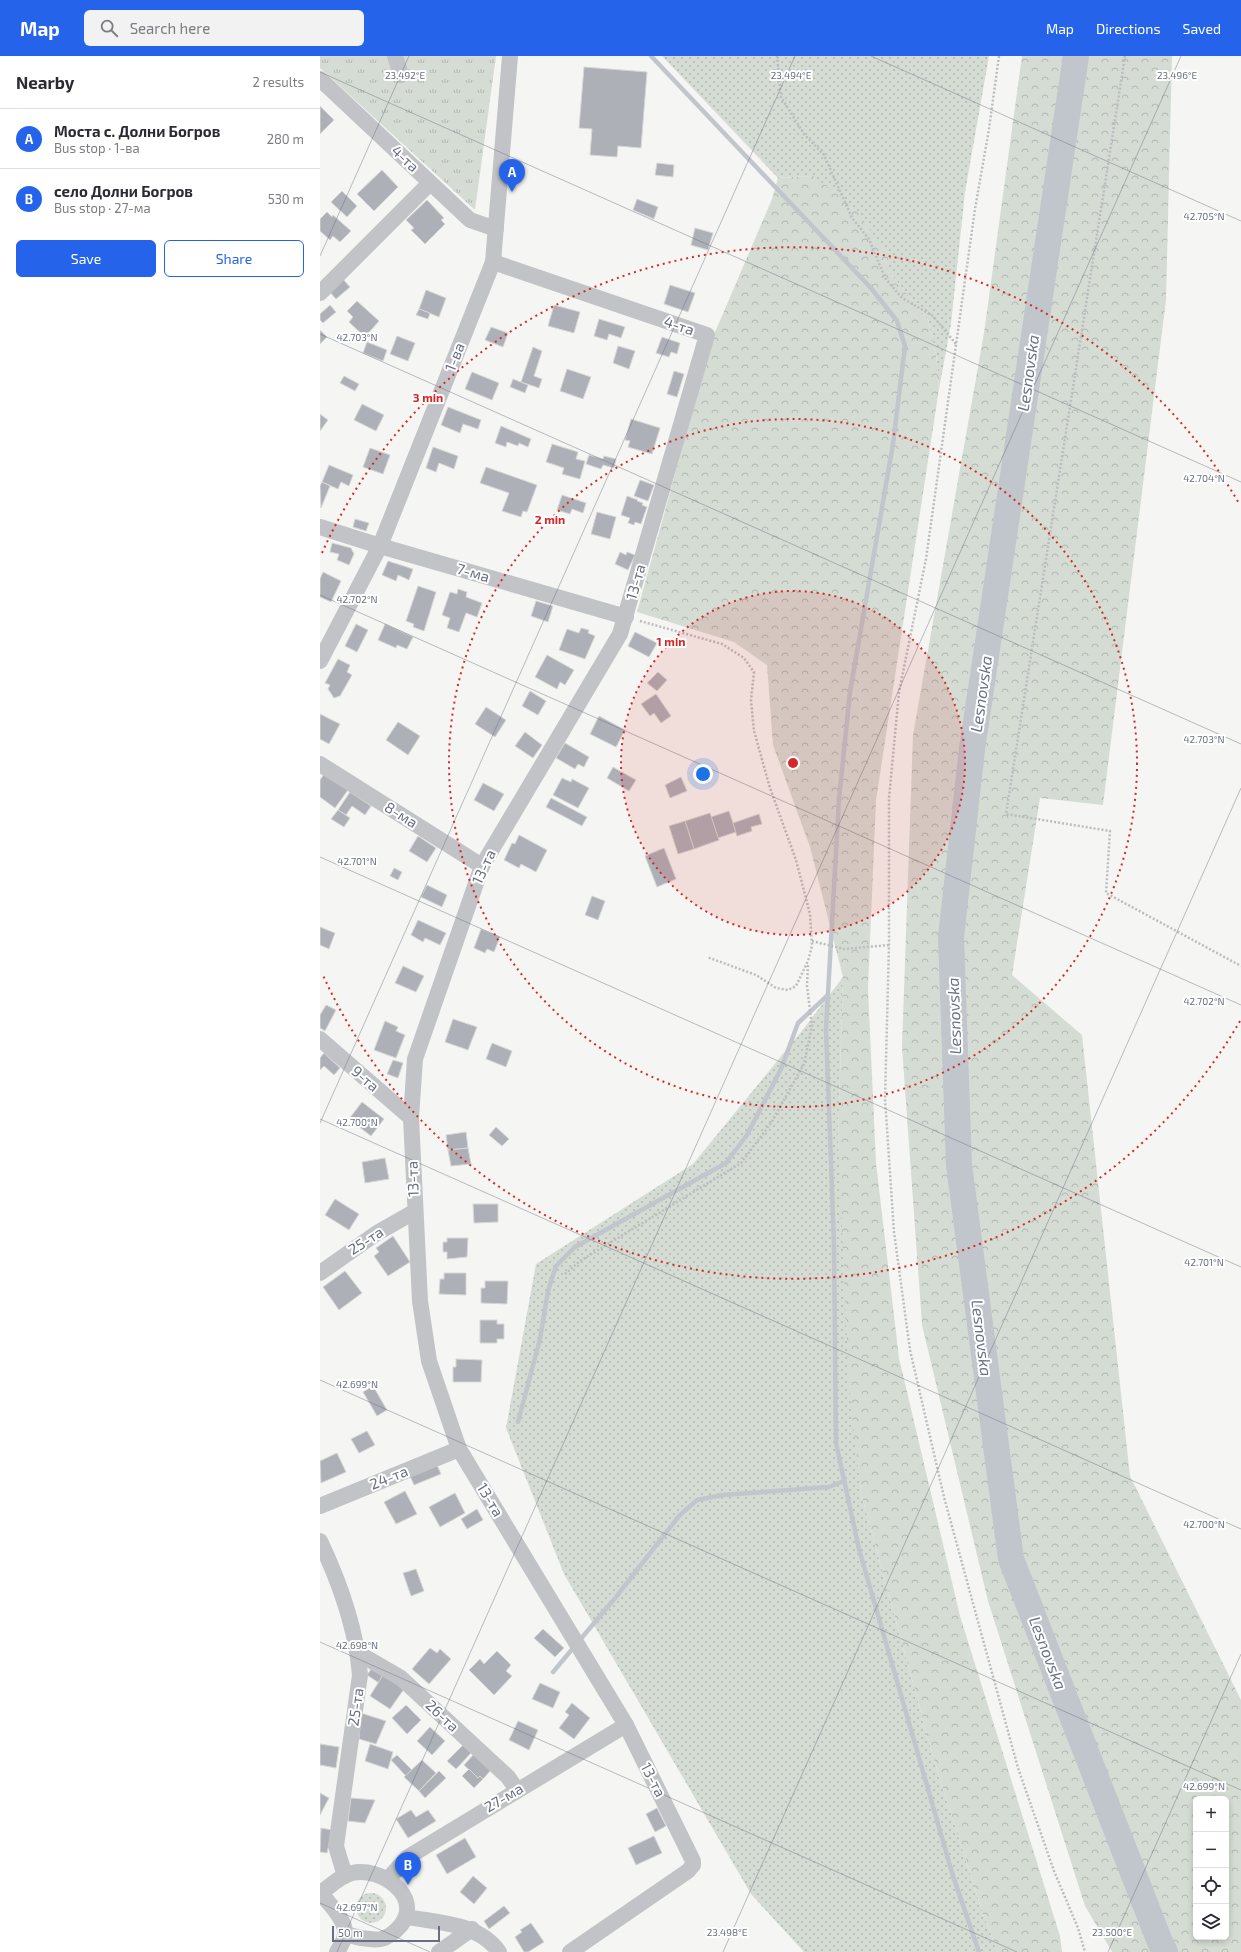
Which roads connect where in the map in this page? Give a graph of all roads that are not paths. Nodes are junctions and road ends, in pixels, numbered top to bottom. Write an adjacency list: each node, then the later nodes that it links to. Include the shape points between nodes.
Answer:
1 (395, 56): 3 (street)
2 (510, 56): 6 (street, 1-ва)
3 (401, 76)
4 (320, 79): 5 (street, 4-та)
5 (430, 183): 6 (street, 4-та, via 470,220); 8 (street)
6 (496, 229): 7 (street, 1-ва)
7 (493, 262): 9 (street, 4-та); 11 (street, 1-ва)
8 (320, 293)
9 (707, 335): 12 (street, 13-та)
10 (320, 527): 11 (street, 7-ма)
11 (380, 546): 12 (street, 7-ма); 13 (street, 1-ва)
12 (626, 617): 15 (street, 13-та, via 620,634)
13 (320, 661)
14 (320, 764): 15 (street, 8-ма)
15 (482, 866): 17 (street, 13-та, via 415,1059)
16 (320, 1039): 17 (street, 9-та)
17 (411, 1118): 18 (street, 13-та)
18 (414, 1212): 19 (street, 25-та, via 377,1233); 20 (street, 13-та, via 420,1301 429,1361)
19 (320, 1273)
20 (459, 1449): 21 (street, 24-та); 24 (street, 13-та)
21 (320, 1506)
22 (320, 1541): 23 (street, 25-та, via 334,1570)
23 (358, 1653): 25 (street, 26-та, via 401,1678 508,1777); 26 (street, 25-та, via 360,1675 336,1846)
24 (626, 1725): 25 (street, 27-ма); 35 (street, 13-та, via 692,1857 693,1865 688,1871)
25 (517, 1790): 27 (street, 27-ма, via 408,1857)
26 (346, 1876): 27 (street, via 362,1872); 28 (street)
27 (388, 1879): 29 (street, via 402,1891 408,1910)
28 (320, 1893): 31 (street, via 341,1920)
29 (407, 1917): 30 (street); 31 (street, via 396,1932 382,1939)
30 (472, 1929): 33 (street); 34 (street, via 493,1944)
31 (345, 1934): 32 (street)
32 (337, 1952)
33 (439, 1952)
34 (499, 1952)
35 (570, 1952)

